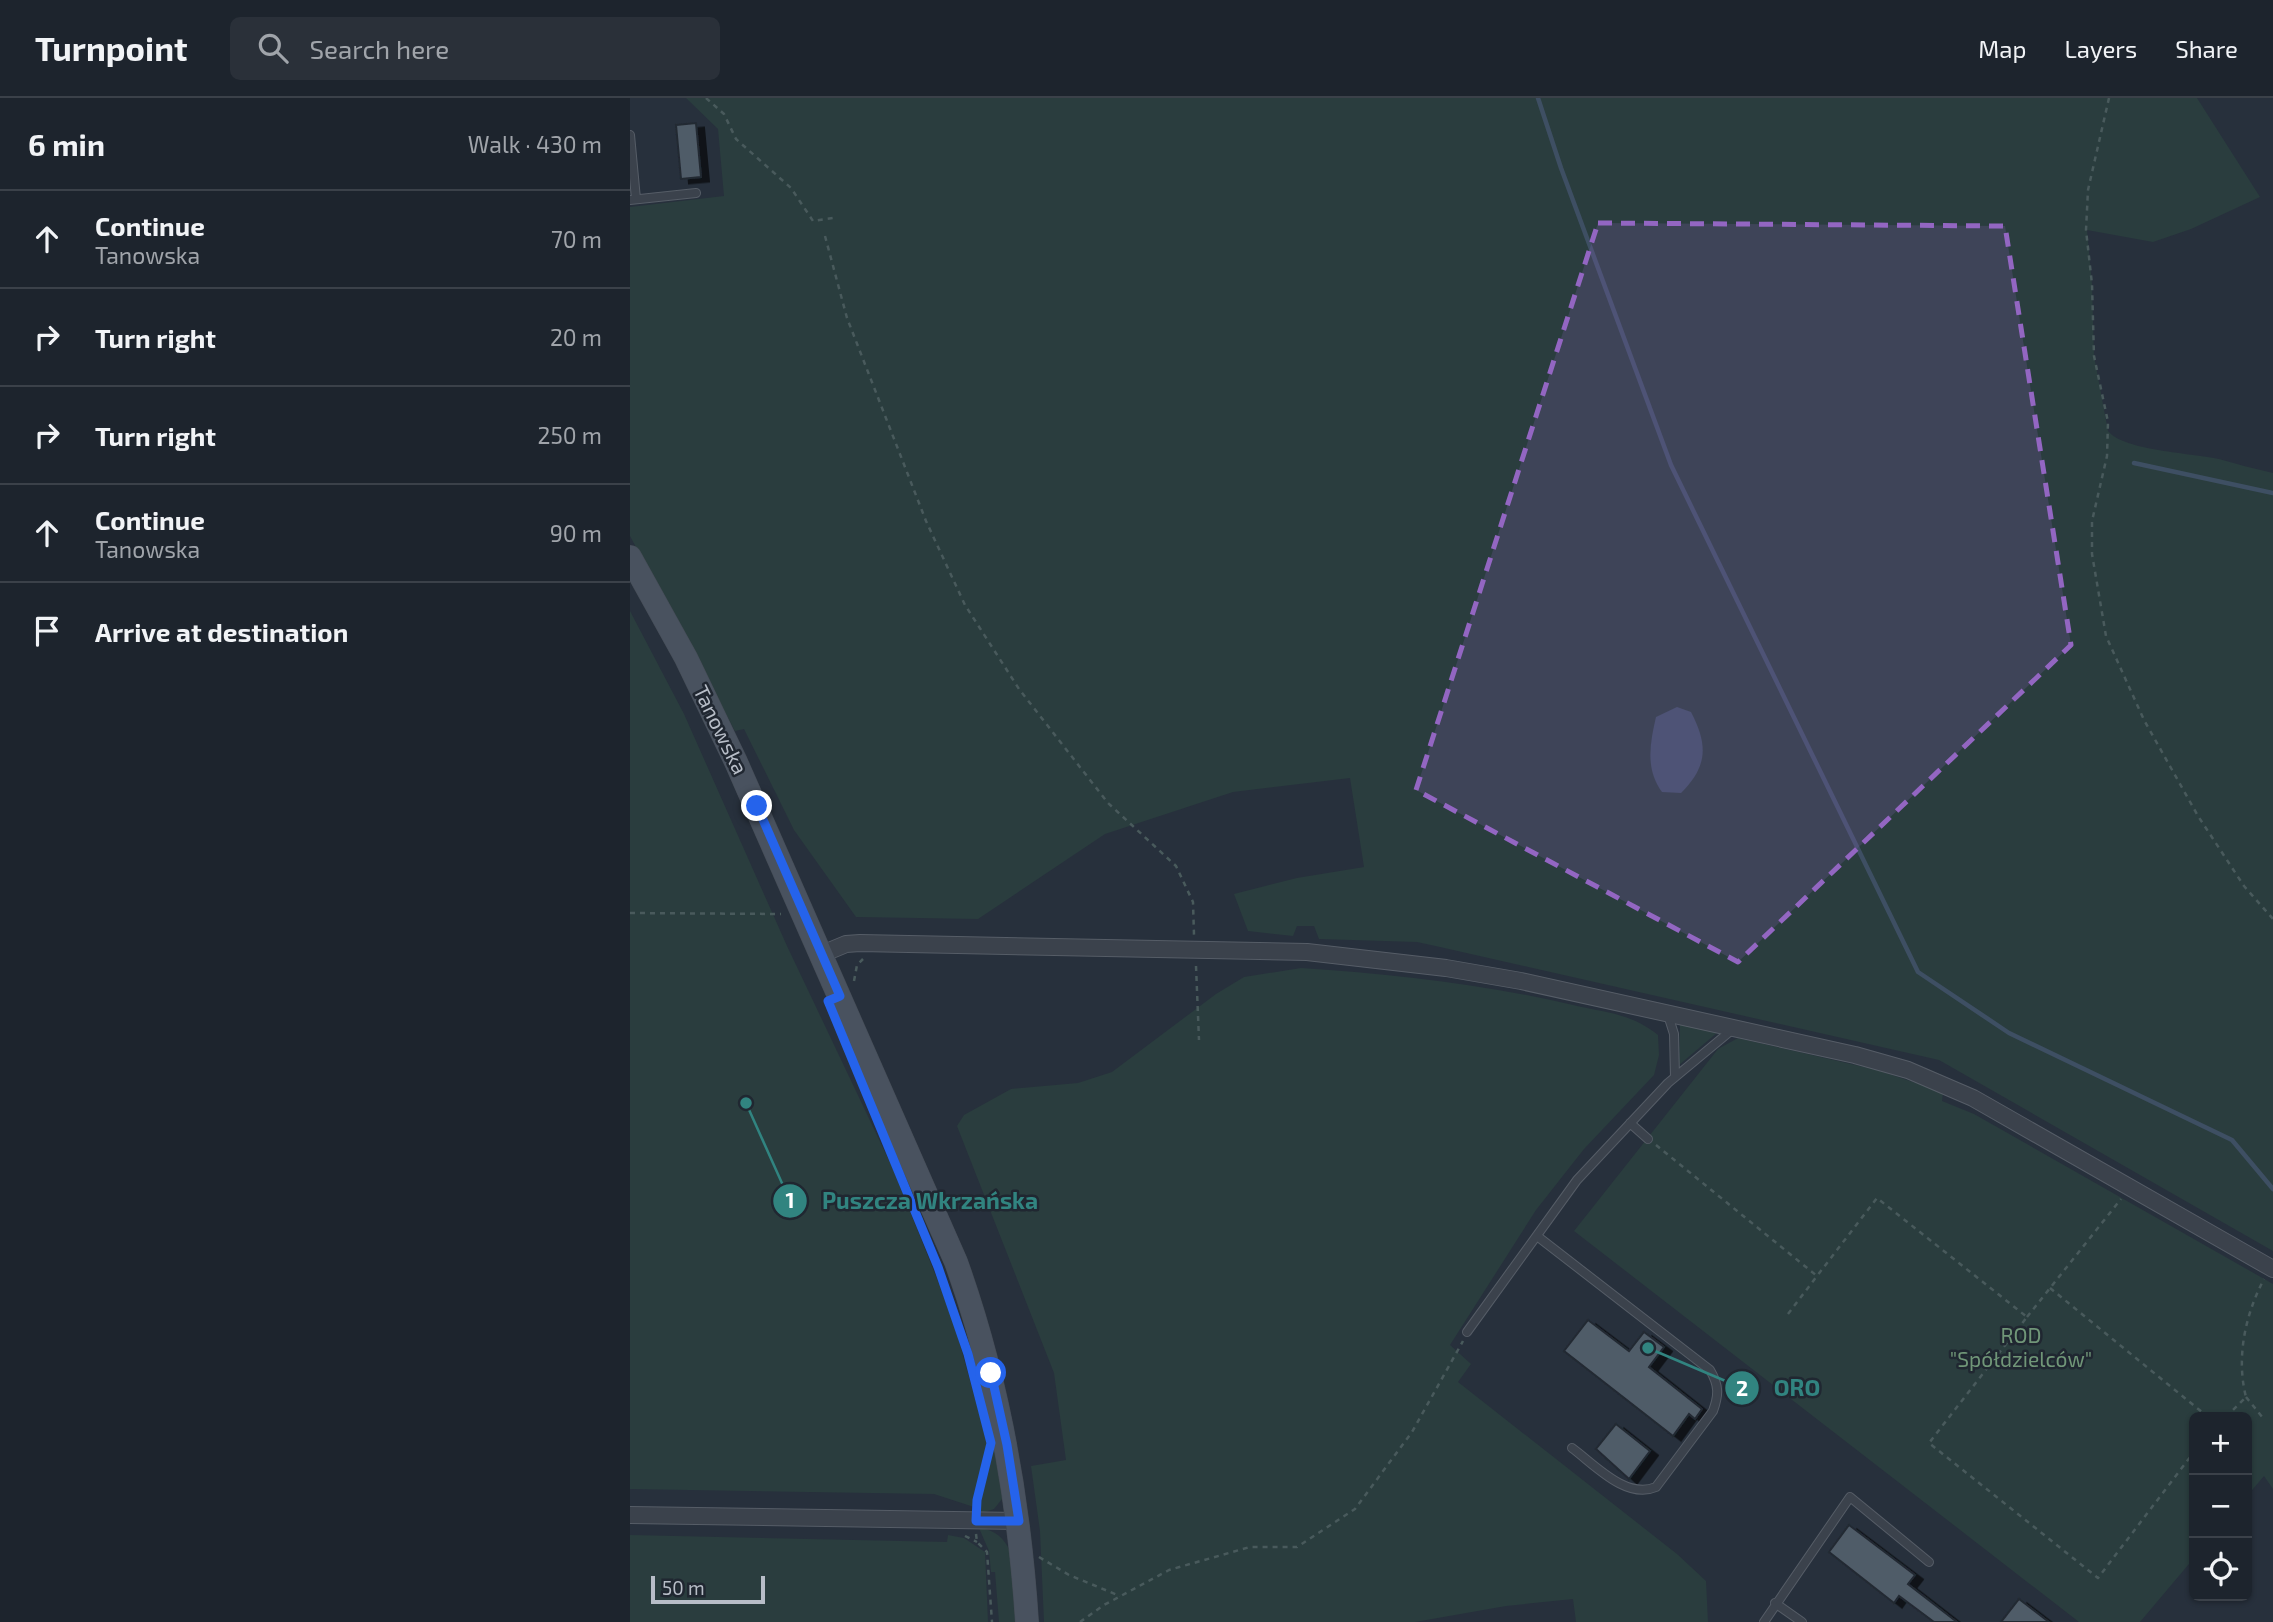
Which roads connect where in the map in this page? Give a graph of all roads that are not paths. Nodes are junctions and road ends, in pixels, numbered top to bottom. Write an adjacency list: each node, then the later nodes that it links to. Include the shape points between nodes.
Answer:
1 (630, 135): 3 (lane)
2 (696, 193): 3 (lane)
3 (633, 200)
4 (630, 557): 5 (main road, Tanowska, via 717,720)
5 (822, 954): 6 (street, via 846,944 887,943 1329,953 1521,981); 16 (main road, Tanowska, via 931,1200 974,1315 998,1404)
6 (1668, 1014): 7 (street); 8 (lane, via 1674,1034)
7 (1732, 1029): 8 (lane); 12 (street, via 1884,1062 1954,1088)
8 (1675, 1077): 9 (lane)
9 (1630, 1124): 10 (lane); 11 (lane, via 1577,1180)
10 (1648, 1139)
11 (1537, 1236): 13 (lane); 14 (lane, via 1710,1370 1717,1382 1713,1411 1656,1487 1642,1490 1623,1485)
12 (2269, 1274)
13 (1467, 1332)
14 (1572, 1447)
15 (630, 1515): 16 (street)
16 (1019, 1521): 19 (main road, Tanowska)
17 (1928, 1562): 18 (lane, via 1850,1497)
18 (1775, 1603): 20 (lane); 21 (lane)
19 (1027, 1622)
20 (1764, 1622)
21 (1802, 1622)

